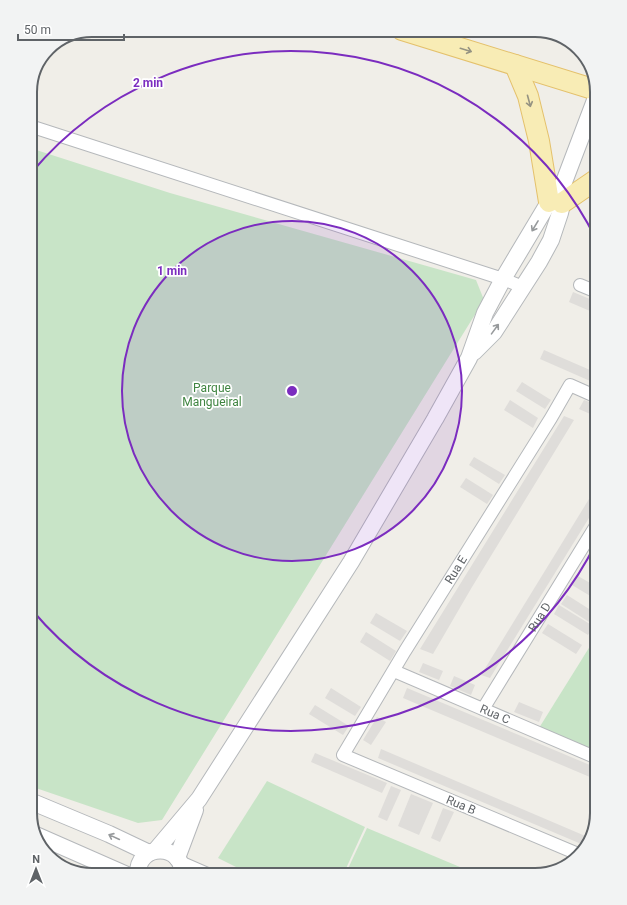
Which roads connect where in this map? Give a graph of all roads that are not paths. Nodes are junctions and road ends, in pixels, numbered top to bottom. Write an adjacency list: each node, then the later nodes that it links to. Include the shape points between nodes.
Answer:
1 (425, 37): 2 (main road, one-way to 2)
2 (515, 65): 3 (main road); 7 (main road, one-way to 7, via 528,96)
3 (590, 88)
4 (590, 113): 7 (street)
5 (37, 128): 8 (street)
6 (590, 183): 7 (main road)
7 (556, 203): 8 (street, one-way to 8); 10 (street, via 551,240)
8 (503, 279): 10 (street); 12 (street, via 486,313)
9 (580, 285): 11 (street)
10 (523, 287): 12 (street, one-way to 10, via 494,332)
11 (590, 289)
12 (469, 358): 19 (street, via 350,562)
13 (590, 394): 15 (street, Rua E, via 570,385)
14 (590, 535): 16 (street, Rua D)
15 (394, 671): 16 (street, Rua C); 17 (street, Rua E)
16 (482, 709): 18 (street, Rua C)
17 (343, 755): 23 (street, Rua B)
18 (590, 755)
19 (199, 799): 22 (street); 24 (street)
20 (37, 804): 22 (street, one-way to 20)
21 (43, 838): 25 (street)
22 (153, 852): 24 (street, via 164,850 171,853); 26 (street, via 143,858)
23 (574, 852)
24 (180, 866)
25 (111, 868)
26 (139, 868)

